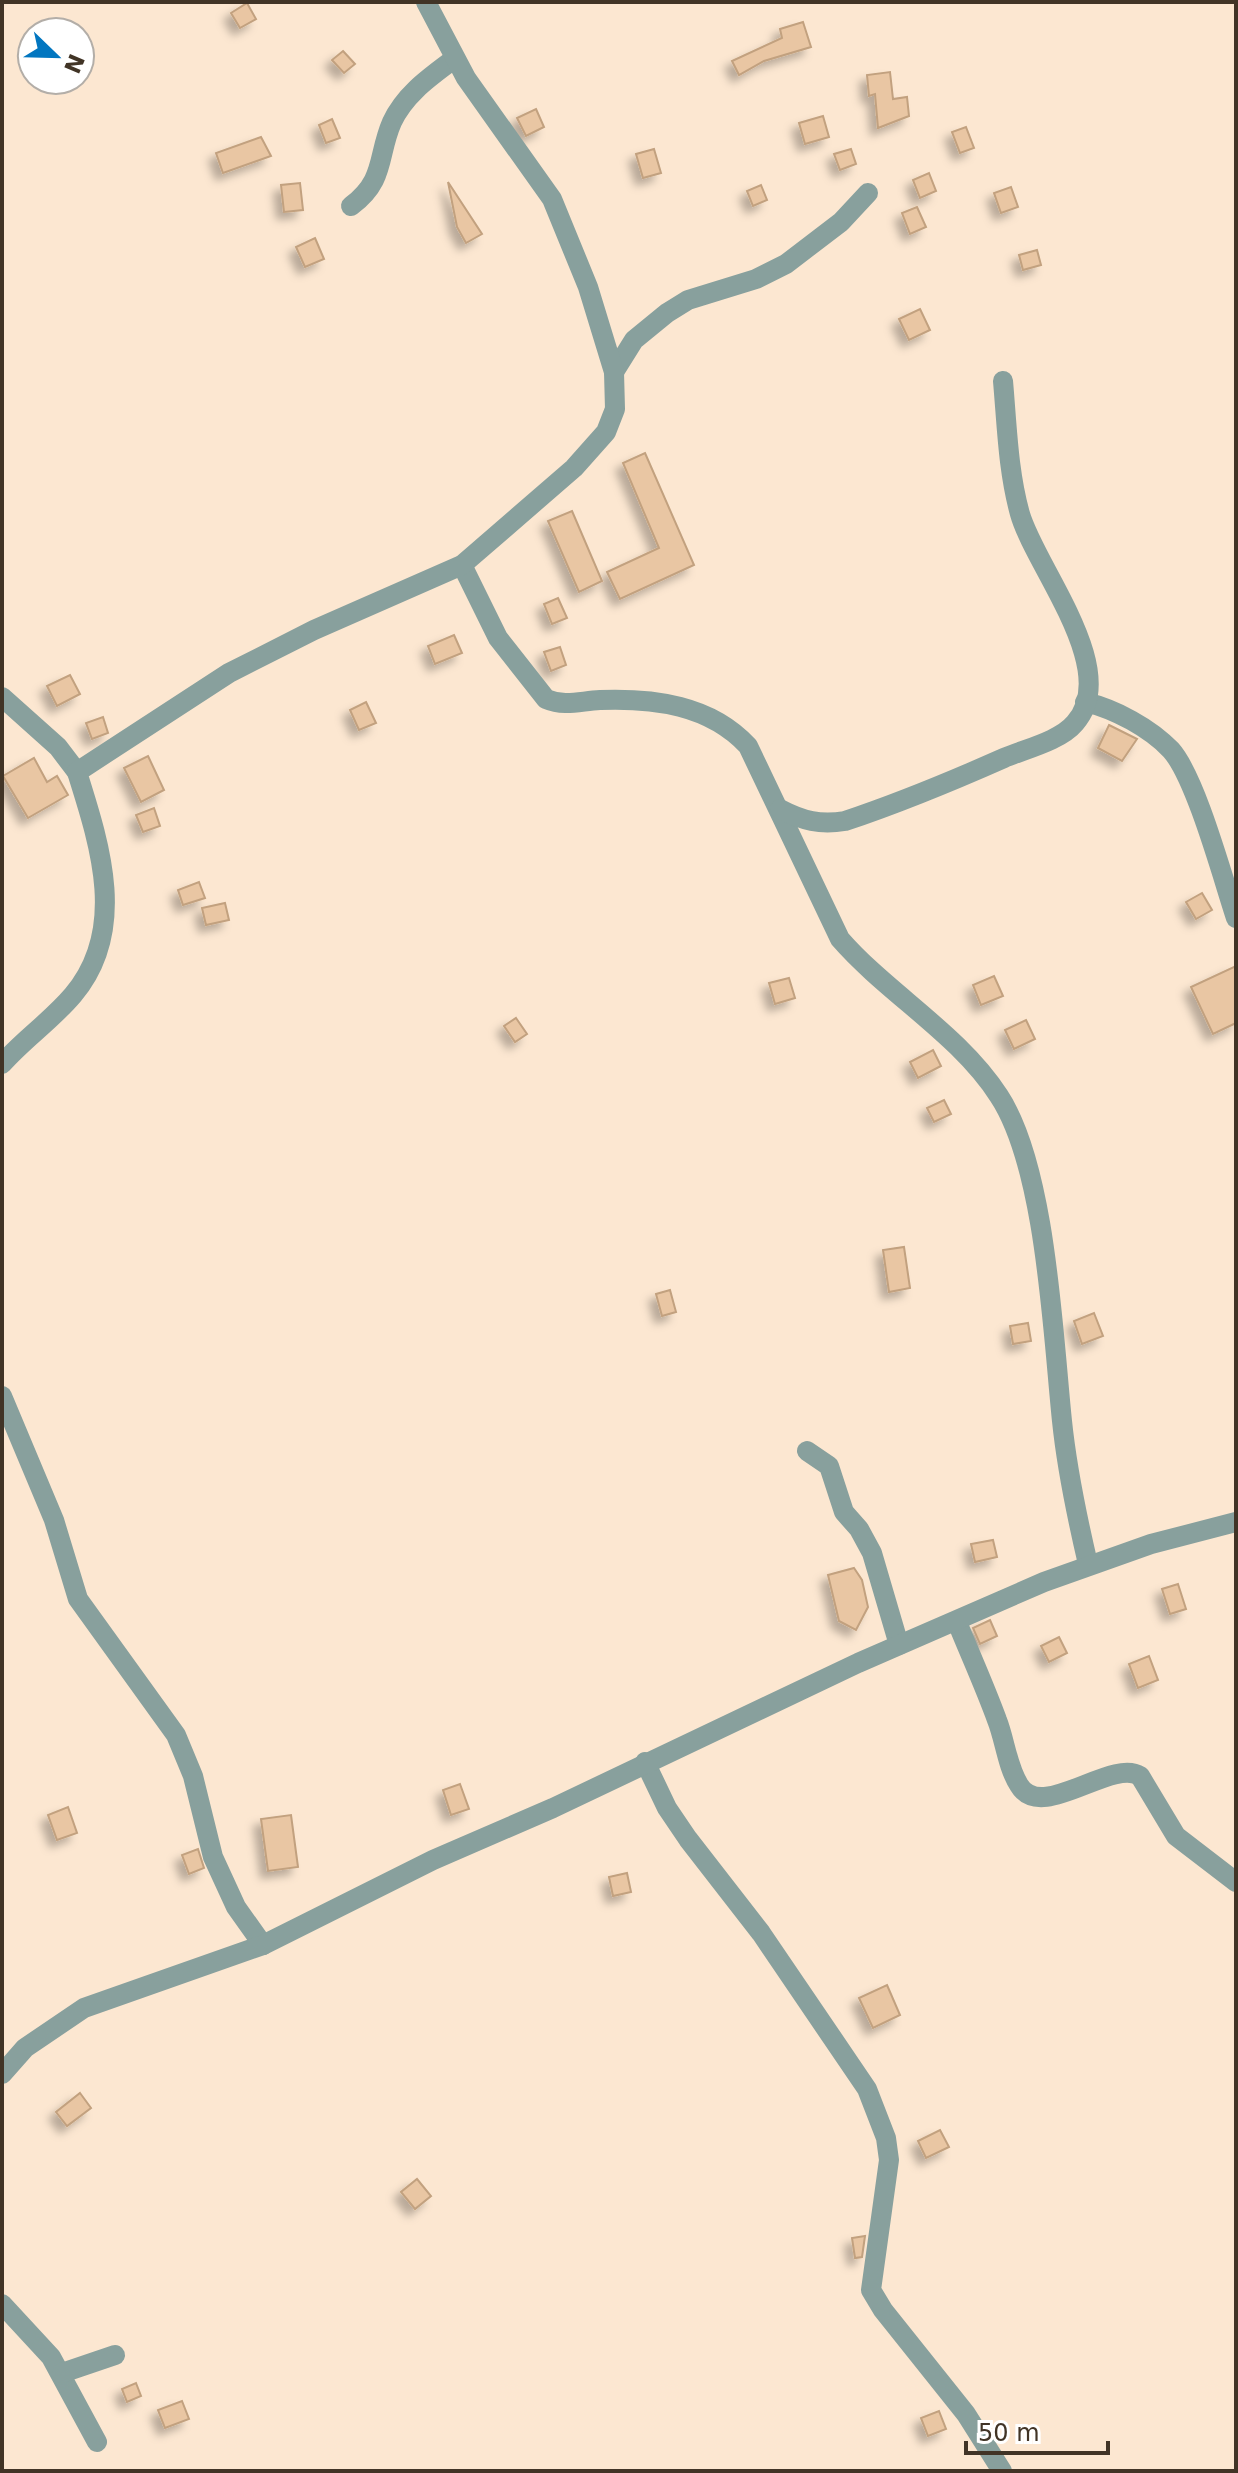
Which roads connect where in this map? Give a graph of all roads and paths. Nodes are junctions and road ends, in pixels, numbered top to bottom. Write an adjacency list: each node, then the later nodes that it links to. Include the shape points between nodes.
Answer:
1 (426, 2): 2 (street)
2 (454, 59): 4 (street, via 400,108 376,180); 5 (street, via 552,199)
3 (868, 193): 6 (street, via 841,222 786,264 688,300)
4 (351, 206)
5 (603, 336): 6 (street); 7 (street)
6 (634, 340): 7 (street)
7 (614, 372): 9 (street, via 615,409 606,432 574,468)
8 (1003, 381): 11 (street, via 1011,478 1021,518 1071,613 1088,680)
9 (462, 565): 12 (street, via 229,673); 13 (street, via 498,638 546,699 575,704 621,699 701,711 732,729 748,746)
10 (2, 697): 12 (street, via 58,747)
11 (1085, 702): 13 (street, via 1075,724 1051,738 966,777 869,812 825,824); 14 (street, via 1105,706 1137,725 1180,762)
12 (77, 772): 15 (street, via 104,882 101,946 76,992)
13 (780, 809): 19 (street, via 840,939 978,1070 1017,1130 1037,1217 1066,1454)
14 (1236, 918)
15 (2, 1064)
16 (2, 1396): 24 (street, via 49,1506 78,1599 176,1735 193,1776 213,1857 236,1907)
17 (807, 1451): 21 (street, via 829,1466 844,1512 872,1553)
18 (1236, 1522): 19 (street)
19 (1088, 1564): 20 (street)
20 (957, 1622): 21 (street); 23 (street, via 1019,1785 1027,1794 1059,1794 1134,1772 1176,1836)
21 (899, 1645): 22 (street)
22 (645, 1762): 24 (street); 30 (street, via 688,1839 761,1933 867,2089 889,2160 871,2290 966,2414)
23 (1236, 1882)
24 (263, 1945): 25 (street, via 84,2008 25,2048)
25 (2, 2074)
26 (2, 2304): 28 (street)
27 (115, 2355): 28 (street)
28 (62, 2373): 29 (street)
29 (97, 2442)
30 (1002, 2471)

